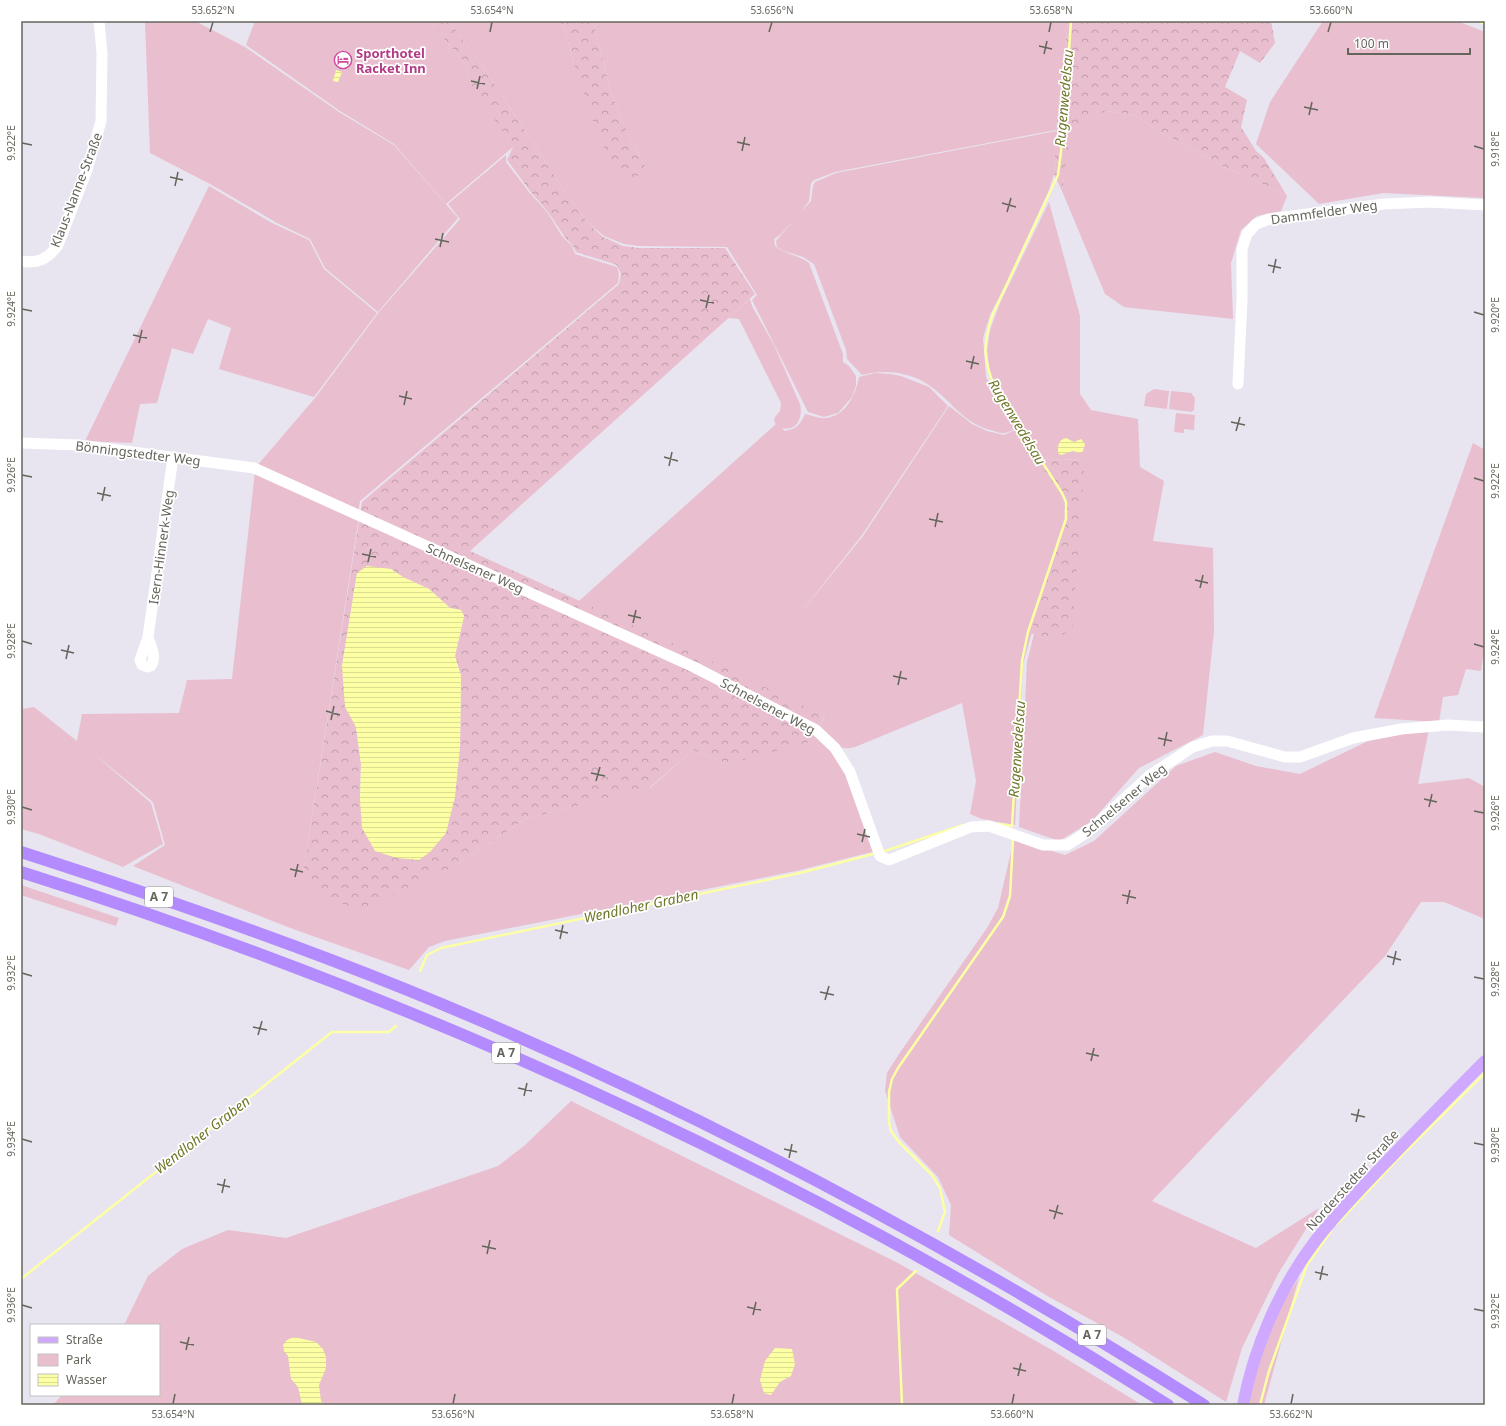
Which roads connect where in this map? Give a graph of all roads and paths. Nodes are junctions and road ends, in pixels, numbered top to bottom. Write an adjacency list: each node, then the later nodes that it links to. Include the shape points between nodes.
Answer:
1 (99, 21): 3 (street, Klaus-Nanne-Straße, via 102,53 101,121 95,146 58,245 44,259 32,263)
2 (1485, 205): 4 (street, Dammfelder Weg, via 1429,202 1384,204 1269,219 1256,224 1246,234 1242,249)
3 (21, 261)
4 (1238, 384)
5 (21, 443): 6 (street, Bönningstedter Weg, via 79,445)
6 (173, 457): 7 (street, Bönningstedter Weg); 8 (street, Isern-Hinnerk-Weg)
7 (254, 468): 9 (street, Schnelsener Weg, via 694,667 816,730 835,748 850,772 880,856 889,860 971,827 989,826 1043,845 1067,845 1089,831 1150,775 1193,747 1212,741 1227,742 1286,757 1300,757 1353,738 1401,729 1448,725)
8 (148, 637)
9 (1485, 727)
10 (21, 852): 15 (highway, A 7, via 295,946 407,990 555,1054 806,1174 918,1234 1057,1314)
11 (21, 872): 14 (highway, A 7, via 252,951 396,1007 624,1107 882,1237 1013,1310)
12 (1485, 1061): 13 (main road, Norderstedter Straße, via 1363,1186 1315,1241 1275,1308)
13 (1244, 1400)
14 (1168, 1405)
15 (1204, 1405)

